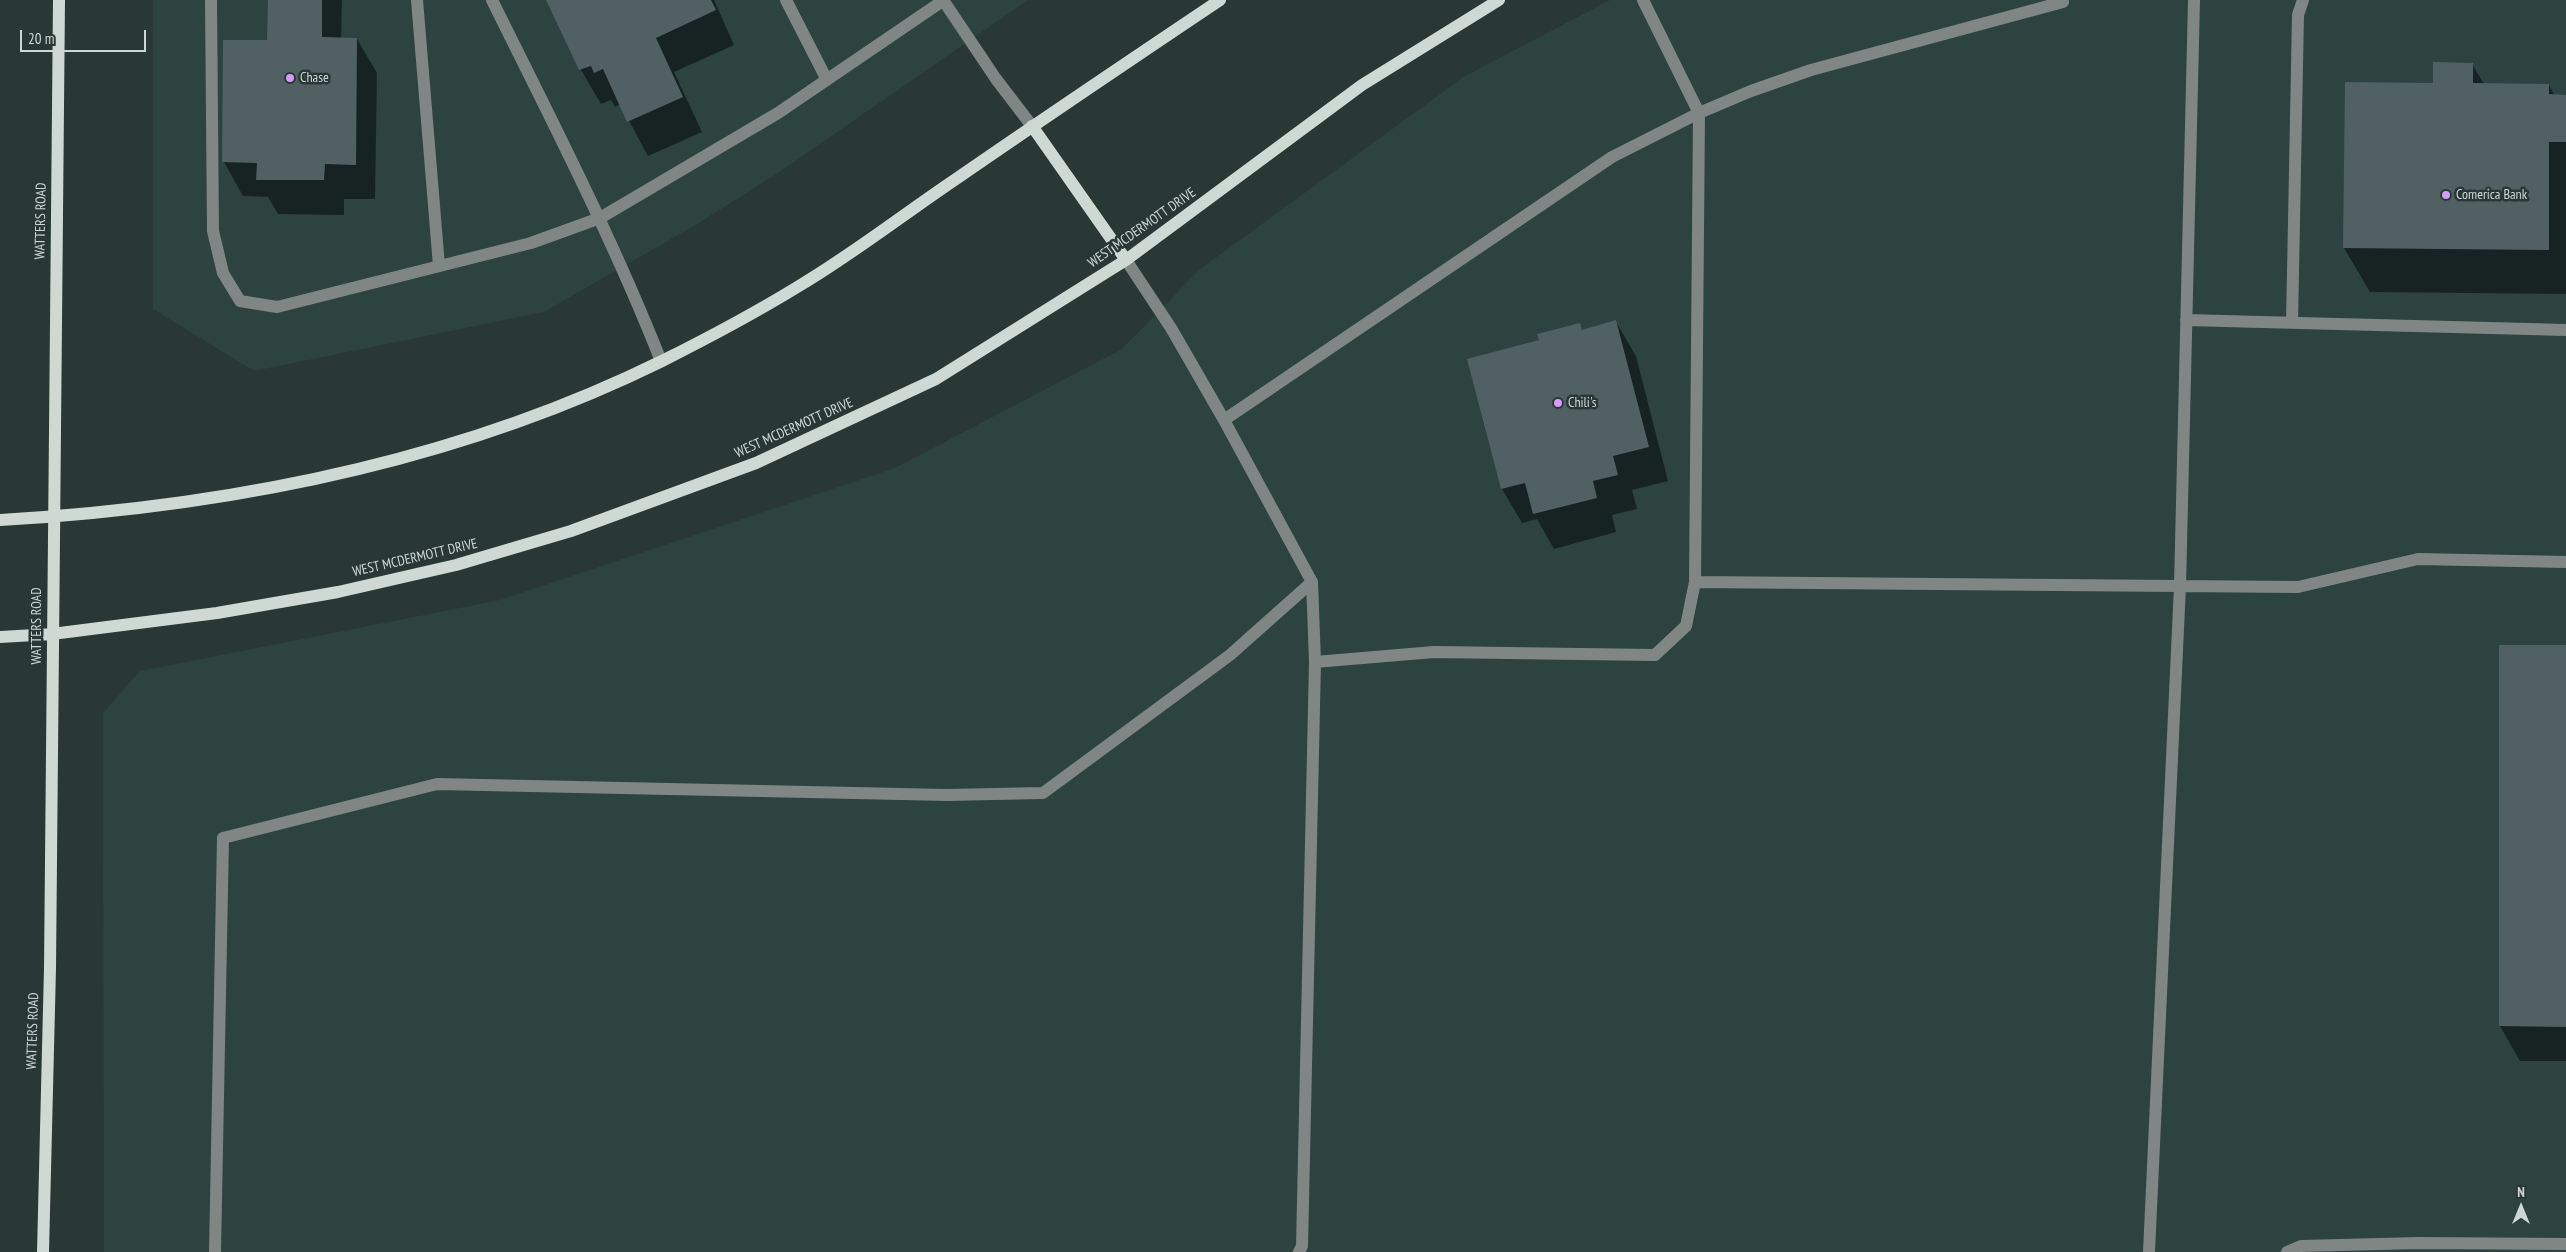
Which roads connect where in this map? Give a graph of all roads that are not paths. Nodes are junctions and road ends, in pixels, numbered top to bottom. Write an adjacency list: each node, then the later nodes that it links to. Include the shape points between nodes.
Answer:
1 (59, 0): 24 (main road, WATTERS ROAD)
2 (211, 0): 18 (lane, via 213,231 223,273 240,301 276,307)
3 (418, 0): 18 (lane)
4 (492, 0): 16 (lane)
5 (786, 0): 13 (lane)
6 (943, 0): 13 (lane); 15 (lane)
7 (1220, 0): 15 (main road)
8 (1499, 0): 17 (main road, WEST MCDERMOTT DRIVE, via 1362,85)
9 (1643, 0): 14 (lane)
10 (2194, 0): 19 (lane)
11 (2303, 0): 20 (lane, via 2298,15)
12 (2063, 2): 14 (lane, via 1812,70)
13 (827, 80): 16 (lane, via 778,113)
14 (1699, 113): 23 (lane, via 1612,157); 28 (lane)
15 (1032, 126): 17 (main road); 22 (main road, via 800,286)
16 (600, 218): 18 (lane, via 531,243); 22 (lane)
17 (1126, 260): 23 (lane, via 1171,328); 30 (main road, WEST MCDERMOTT DRIVE, via 936,379 756,463 571,531 456,565 338,592 217,613)
18 (439, 266)
19 (2186, 320): 20 (lane); 29 (lane)
20 (2292, 323): 21 (lane)
21 (2566, 330)
22 (661, 361): 24 (main road, via 504,427 347,472 246,492)
23 (1224, 420): 27 (lane)
24 (52, 517): 25 (main road); 30 (main road, WATTERS ROAD)
25 (0, 520)
26 (2566, 562): 29 (lane, via 2418,559 2298,587)
27 (1312, 582): 32 (lane); 35 (lane, via 1230,654 1043,793 947,795 437,784 224,838)
28 (1695, 582): 29 (lane); 32 (lane, via 1686,626 1655,654 1434,652)
29 (2180, 586): 37 (lane)
30 (52, 634): 31 (main road, WEST MCDERMOTT DRIVE); 34 (main road, WATTERS ROAD, via 50,968)
31 (0, 637)
32 (1314, 662): 36 (lane, via 1302,1246)
33 (2566, 1244): 38 (lane, via 2301,1246)
34 (43, 1252)
35 (215, 1252)
36 (1299, 1252)
37 (2149, 1252)
38 (2288, 1252)

